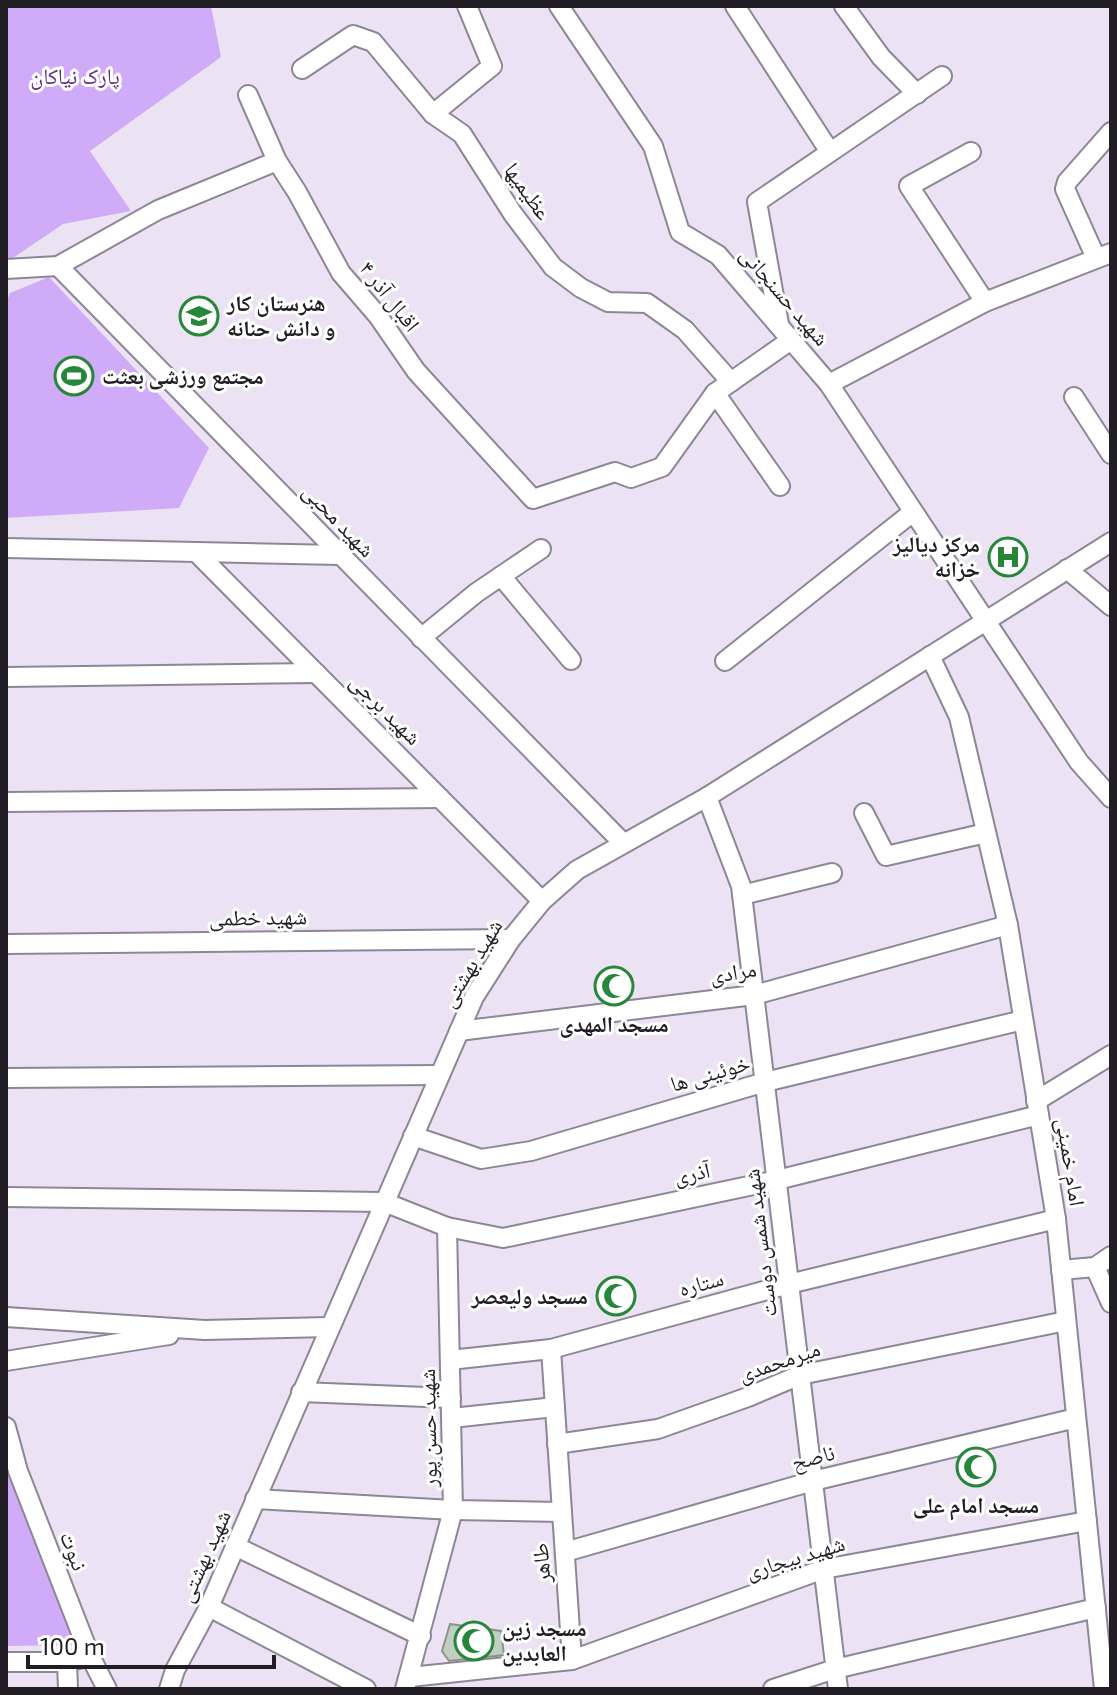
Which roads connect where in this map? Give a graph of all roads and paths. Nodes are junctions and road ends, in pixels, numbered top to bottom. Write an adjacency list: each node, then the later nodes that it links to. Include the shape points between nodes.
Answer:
1 (467, 6): 9 (street, via 492,66)
2 (559, 6): 18 (street, شهید حسنجانی, via 653,146 680,232 718,255)
3 (735, 6): 11 (street)
4 (844, 6): 7 (street, via 881,57)
5 (302, 69): 9 (street, عظیمیها, via 353,35 373,42)
6 (942, 76): 7 (street)
7 (917, 94): 11 (street)
8 (248, 95): 13 (street, اقبال آذر ۴)
9 (433, 114): 19 (street, عظیمیها, via 462,134 553,267 608,302 647,303 685,330)
10 (1111, 132): 14 (street, via 1065,189)
11 (830, 152): 18 (street, via 757,202)
12 (971, 152): 17 (street, via 909,186)
13 (277, 161): 15 (street, via 158,210); 21 (street, اقبال آذر ۴, via 341,273 416,371 533,499 615,472 631,478 662,467)
14 (1103, 256): 17 (street)
15 (58, 266): 16 (street); 30 (street, شهید محبی)
16 (6, 269)
17 (985, 302): 20 (street)
18 (785, 334): 19 (street); 20 (street, شهید حسنجانی)
19 (731, 382): 21 (street)
20 (829, 384): 25 (street, شهید حسنجانی)
21 (715, 393): 24 (street)
22 (1074, 397): 23 (street)
23 (1111, 454)
24 (780, 486)
25 (913, 512): 34 (street, شهید حسنجانی); 38 (street)
26 (1111, 542): 31 (street, شهید بهشتی)
27 (6, 548): 29 (street)
28 (541, 549): 32 (street)
29 (196, 552): 30 (street); 39 (street, شهید برجی)
30 (340, 555): 35 (street, شهید محبی)
31 (1067, 569): 33 (street); 34 (street, شهید بهشتی)
32 (501, 576): 35 (street); 37 (street)
33 (1111, 606)
34 (984, 621): 36 (street, شهید بهشتی); 43 (street, شهید حسنجانی, via 1079,762)
35 (421, 638): 47 (street, شهید محبی)
36 (930, 656): 41 (street, شهید بهشتی); 46 (street, امام خمینی, via 959,717)
37 (571, 660)
38 (725, 661)
39 (316, 673): 40 (street); 42 (street, شهید برجی)
40 (6, 677)
41 (707, 797): 47 (street, شهید بهشتی); 49 (street, شهید شمس دوست)
42 (440, 798): 44 (street); 50 (street, شهید برجی)
43 (1111, 798)
44 (6, 802)
45 (864, 813): 46 (street, via 886,856)
46 (986, 833): 51 (street, امام خمینی)
47 (623, 843): 50 (street, شهید بهشتی, via 577,870)
48 (832, 873): 49 (street)
49 (742, 895): 54 (street, شهید شمس دوست)
50 (542, 901): 52 (street, شهید بهشتی)
51 (1008, 925): 54 (street, مرادی); 55 (street, امام خمینی)
52 (511, 939): 53 (street, شهید خطمی); 56 (street, شهید بهشتی)
53 (6, 944)
54 (754, 995): 56 (street, مرادی); 60 (street, شهید شمس دوست)
55 (1023, 1020): 60 (street, خوئینی ها); 61 (street, امام خمینی)
56 (459, 1031): 58 (street, شهید بهشتی)
57 (1111, 1055): 61 (street, آذری)
58 (440, 1075): 59 (street); 62 (street, شهید بهشتی)
59 (6, 1078)
60 (765, 1082): 62 (street, خوئینی ها, via 531,1151 481,1159); 63 (street, شهید شمس دوست)
61 (1038, 1108): 63 (street, آذری); 66 (street, امام خمینی)
62 (413, 1136): 65 (street, شهید بهشتی)
63 (777, 1180): 67 (street, آذری, via 503,1238); 70 (street, شهید شمس دوست)
64 (6, 1197): 65 (street)
65 (384, 1202): 67 (street); 74 (street, شهید بهشتی)
66 (1056, 1219): 69 (street, امام خمینی); 70 (street, ستاره)
67 (447, 1227): 77 (street, شهید حسن پور)
68 (1103, 1261): 69 (street); 71 (street)
69 (1061, 1270): 73 (street, امام خمینی)
70 (789, 1284): 76 (street, ستاره); 79 (street, شهید شمس دوست)
71 (1111, 1303)
72 (6, 1317): 75 (street)
73 (1066, 1321): 79 (street, میرمحمدی); 84 (street, امام خمینی)
74 (329, 1327): 75 (street); 80 (street, شهید بهشتی)
75 (205, 1330): 78 (street)
76 (551, 1349): 77 (street, ستاره); 82 (street, طاهر)
77 (450, 1360): 81 (street, شهید حسن پور)
78 (6, 1361)
79 (800, 1375): 86 (street, میرمحمدی, via 658,1429); 87 (street, شهید شمس دوست)
80 (301, 1392): 81 (street); 88 (street, شهید بهشتی)
81 (451, 1398): 83 (street, شهید حسن پور)
82 (555, 1407): 83 (street); 86 (street, طاهر)
83 (452, 1418): 89 (street, شهید حسن پور)
84 (1076, 1418): 87 (street, ناصح); 91 (street, امام خمینی)
85 (6, 1427): 98 (street, نبوت)
86 (557, 1444): 90 (street, طاهر)
87 (813, 1481): 93 (street, ناصح); 94 (street, شهید شمس دوست)
88 (255, 1499): 89 (street); 92 (street, شهید بهشتی)
89 (453, 1510): 90 (street); 97 (street, شهید حسن پور)
90 (562, 1512): 93 (street, طاهر)
91 (1087, 1521): 94 (street, شهید بیجاری); 96 (street, امام خمینی)
92 (235, 1546): 95 (street, شهید بهشتی); 97 (street)
93 (565, 1552): 99 (street, طاهر)
94 (824, 1569): 99 (street, شهید بیجاری); 102 (street, شهید شمس دوست)
95 (209, 1607): 103 (street, شهید بهشتی); 109 (street)
96 (1096, 1608): 102 (street); 112 (street, امام خمینی)
97 (421, 1636): 104 (street, شهید حسن پور)
98 (90, 1656): 101 (street); 106 (street, نبوت)
99 (572, 1660): 104 (street)
100 (6, 1662): 101 (street)
101 (67, 1662): 105 (street)
102 (835, 1669): 110 (street); 111 (street, شهید شمس دوست)
103 (175, 1670): 107 (street, شهید بهشتی); 108 (street, شهید بهشتی)
104 (408, 1683)
105 (68, 1689)
106 (107, 1689)
107 (159, 1689)
108 (169, 1689)
109 (366, 1689)
110 (773, 1689)
111 (838, 1689)
112 (1104, 1689)

